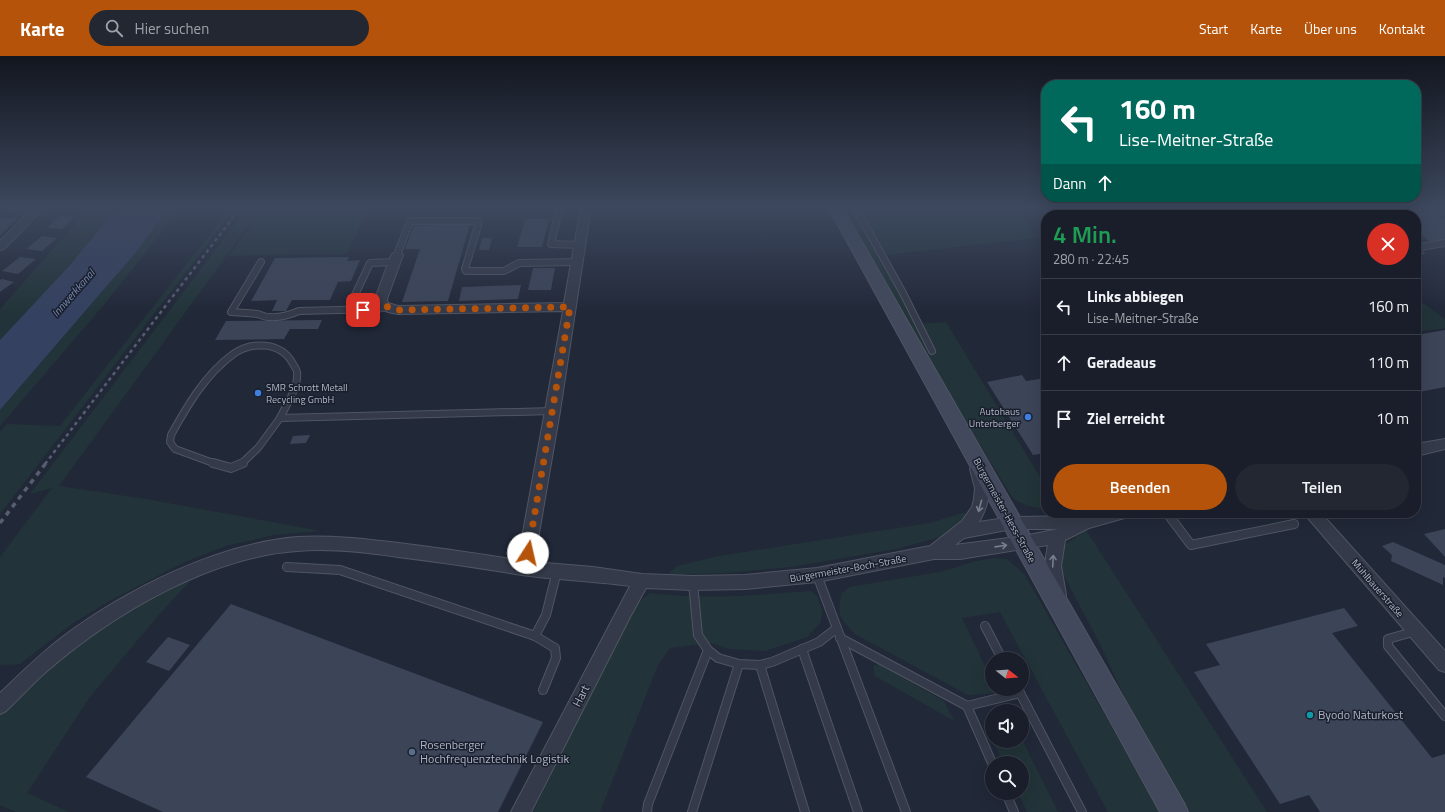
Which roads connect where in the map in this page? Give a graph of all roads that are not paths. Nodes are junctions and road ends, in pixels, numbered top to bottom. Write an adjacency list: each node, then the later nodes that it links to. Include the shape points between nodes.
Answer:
1 (402, 242): 9 (lane)
2 (473, 242): 11 (lane, via 466,271 504,271 519,263)
3 (551, 242): 7 (lane)
4 (855, 242): 20 (main road, Bürgermeister-Hess-Straße)
5 (875, 242): 15 (lane)
6 (1445, 243): 8 (lane)
7 (580, 245): 11 (street)
8 (1421, 247)
9 (396, 259): 12 (street, via 381,299); 14 (lane, via 370,263)
10 (261, 262): 14 (lane, via 231,312 287,316 299,311)
11 (577, 262): 13 (street)
12 (385, 306): 13 (street, via 398,310); 14 (lane, via 378,309)
13 (570, 307): 16 (street)
14 (348, 310)
15 (932, 351)
16 (553, 411): 17 (lane); 32 (street)
17 (280, 418): 17 (lane, via 295,386 297,372 286,354 261,344 244,348 220,363 196,392 171,435 170,442 175,449 230,468 240,465 249,458)
18 (1445, 444): 19 (street)
19 (1421, 449)
20 (973, 454): 25 (main road, Bürgermeister-Hess-Straße); 27 (street, one-way to 27, via 982,488 981,503 978,513)
21 (1102, 518): 24 (street)
22 (1171, 518): 26 (lane, via 1191,545)
23 (1316, 518): 40 (street, Mühlbauerstraße)
24 (1086, 522): 25 (street); 28 (street, Bürgermeister-Boch-Straße)
25 (1012, 523): 27 (street); 29 (main road, Bürgermeister-Hess-Straße)
26 (1294, 524)
27 (959, 532): 30 (street)
28 (1058, 536): 29 (street, Bürgermeister-Boch-Straße); 37 (street, one-way to 28, via 1052,569)
29 (1024, 543): 30 (street, Bürgermeister-Boch-Straße, one-way to 29, via 960,552); 37 (main road, Bürgermeister-Hess-Straße)
30 (934, 552): 34 (street, Bürgermeister-Boch-Straße)
31 (287, 567): 41 (lane, via 340,570)
32 (525, 568): 33 (street, Bürgermeister-Boch-Straße); 52 (street, Bürgermeister-Boch-Straße, via 351,544 297,544 254,551 211,564 139,597 98,622 40,666)
33 (557, 571): 35 (street, Bürgermeister-Boch-Straße); 41 (lane, via 546,615)
34 (817, 575): 36 (street, Bürgermeister-Boch-Straße, via 745,582); 39 (lane)
35 (642, 581): 36 (street, Bürgermeister-Boch-Straße); 57 (street, Hart)
36 (693, 583): 44 (lane, via 698,635)
37 (1063, 613): 65 (main road, Bürgermeister-Hess-Straße)
38 (985, 626): 45 (lane)
39 (837, 628): 42 (lane); 43 (lane, via 819,642)
40 (1416, 631): 47 (street, Mühlbauerstraße); 54 (lane, via 1388,639 1388,646)
41 (535, 636): 49 (lane, via 555,648 556,658)
42 (840, 638): 53 (lane); 62 (lane)
43 (802, 649): 48 (lane); 61 (lane)
44 (708, 650): 46 (lane, via 718,658); 58 (lane)
45 (998, 652)
46 (739, 664): 48 (lane); 59 (lane)
47 (1445, 664)
48 (760, 665): 60 (lane)
49 (543, 690)
50 (1002, 696): 53 (lane)
51 (1022, 696): 64 (lane)
52 (0, 705)
53 (967, 706): 55 (lane)
54 (1445, 716)
55 (989, 756)
56 (1009, 800): 63 (lane)
57 (521, 812)
58 (647, 812)
59 (692, 812)
60 (805, 812)
61 (858, 812)
62 (906, 812)
63 (1014, 812)
64 (1082, 812)
65 (1175, 812)

